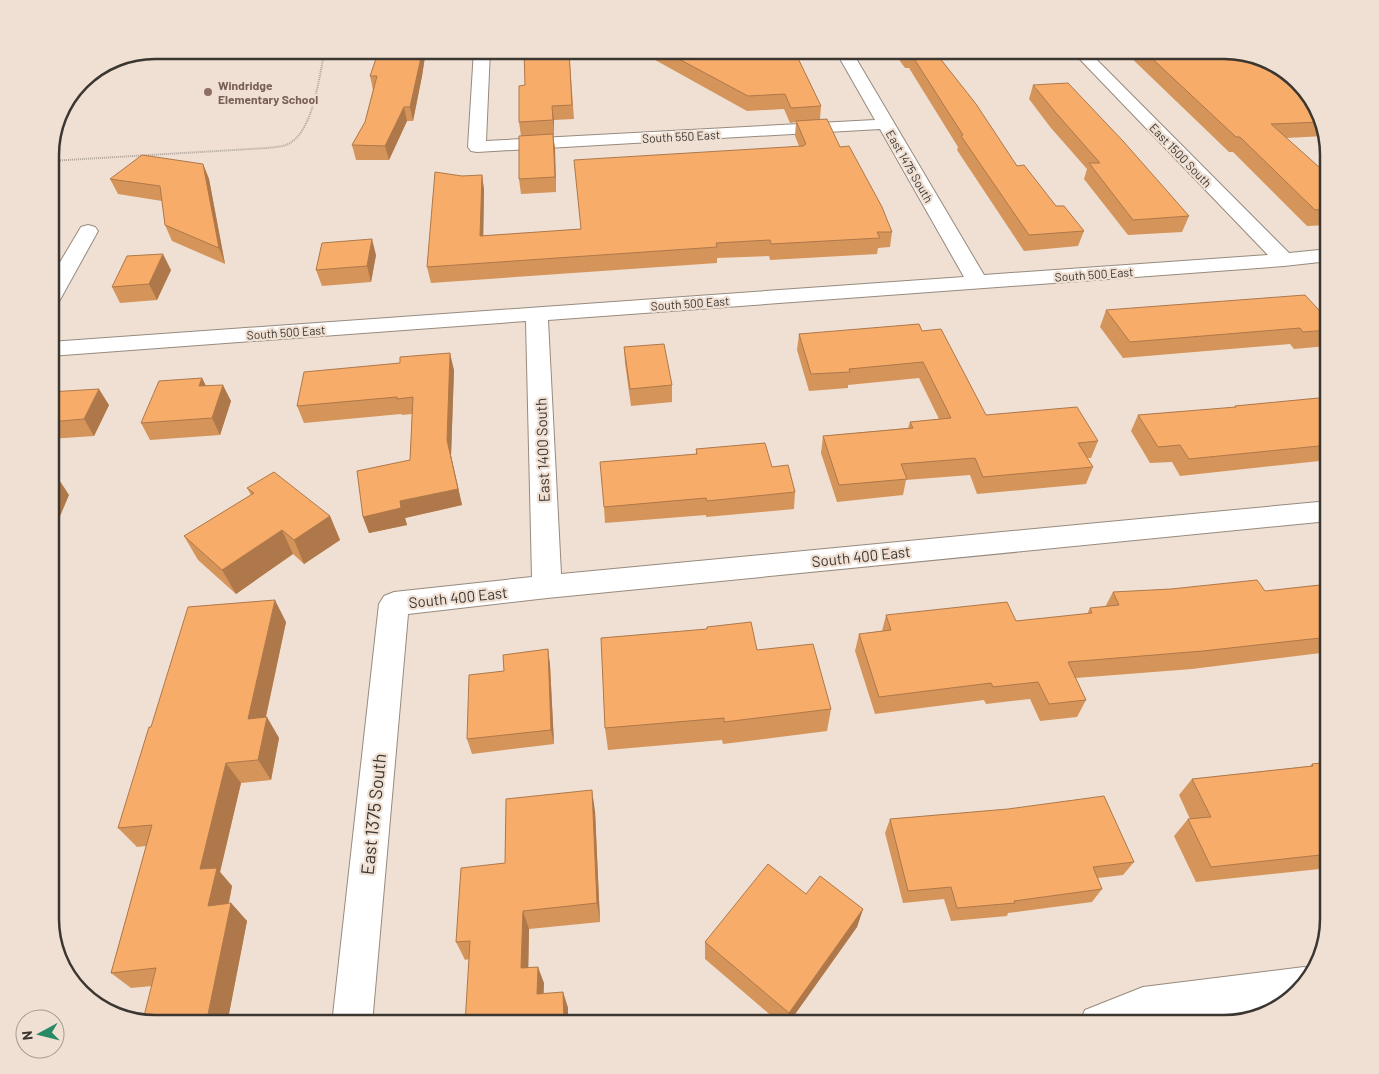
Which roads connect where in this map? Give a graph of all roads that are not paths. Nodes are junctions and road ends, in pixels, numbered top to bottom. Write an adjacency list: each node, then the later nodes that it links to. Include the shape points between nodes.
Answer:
1 (482, 59): 4 (street, South 550 East, via 477,147)
2 (849, 59): 4 (street, East 1475 South)
3 (1088, 59): 7 (street, East 1500 South)
4 (886, 124): 9 (street, East 1475 South)
5 (88, 231): 8 (street)
6 (1320, 256): 7 (street, South 500 East)
7 (1284, 260): 9 (street, South 500 East)
8 (59, 282)
9 (977, 282): 10 (street, South 500 East)
10 (537, 314): 11 (street, South 500 East); 13 (street, East 1400 South)
11 (59, 347)
12 (1320, 512): 13 (street, South 400 East)
13 (547, 587): 14 (street, South 400 East)
14 (394, 604): 16 (street, East 1375 South)
15 (1292, 988): 17 (street, via 1142,1007)
16 (353, 1015)
17 (1122, 1015)

